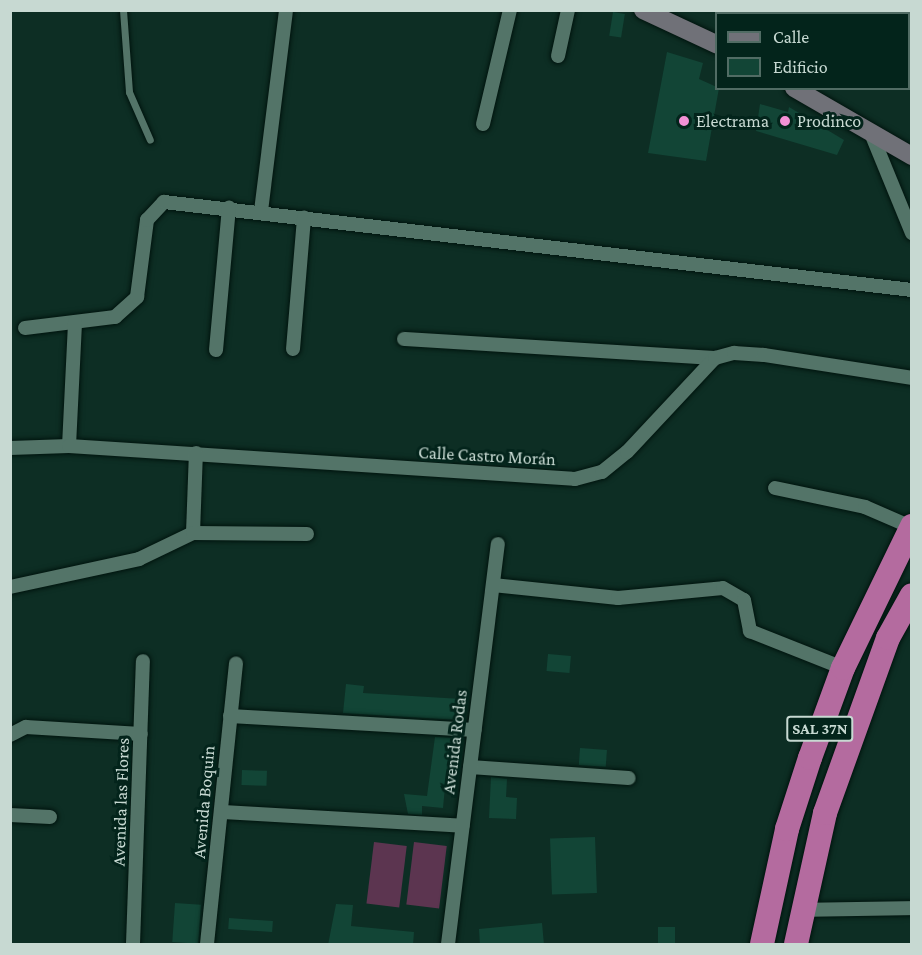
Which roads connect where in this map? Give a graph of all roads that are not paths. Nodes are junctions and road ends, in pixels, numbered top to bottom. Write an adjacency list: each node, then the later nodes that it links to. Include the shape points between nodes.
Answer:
1 (123, 10): 11 (lane, via 129,92)
2 (286, 10): 15 (street)
3 (510, 10): 9 (street)
4 (568, 10): 7 (street)
5 (644, 10): 6 (street)
6 (715, 43)
7 (558, 56)
8 (797, 90): 10 (street)
9 (483, 124)
10 (873, 138): 12 (street); 17 (street)
11 (150, 140)
12 (903, 150): 13 (street)
13 (912, 156)
14 (229, 208): 15 (street); 19 (street, via 164,202 152,210 137,297 116,317); 23 (street)
15 (261, 212): 16 (street)
16 (304, 217): 18 (street); 22 (street)
17 (912, 233)
18 (912, 290)
19 (75, 322): 20 (street); 26 (street)
20 (25, 328)
21 (404, 339): 24 (street)
22 (293, 349)
23 (216, 350)
24 (715, 358): 25 (street, via 734,353 764,356); 28 (street, Calle Castro Morán, via 627,452 602,472 575,479)
25 (912, 378)
26 (69, 446): 27 (street, Calle Castro Morán); 28 (street, Calle Castro Morán)
27 (10, 447)
28 (196, 453): 31 (street)
29 (775, 488): 30 (street, via 865,507)
30 (911, 526): 39 (highway, SAL 37N)
31 (194, 533): 32 (street); 35 (street, via 139,559)
32 (307, 534)
33 (498, 544): 34 (street, Avenida Rodas)
34 (493, 585): 39 (street, via 618,598 723,588 744,600 750,631); 41 (street, Avenida Rodas)
35 (10, 587)
36 (912, 595): 51 (highway, SAL 37N, via 888,638 825,813)
37 (143, 661): 42 (street, Avenida las Flores)
38 (236, 663): 40 (street, Avenida Boquin)
39 (843, 668): 55 (highway, SAL 37N, via 787,829)
40 (230, 716): 41 (street); 46 (street, Avenida Boquin)
41 (475, 730): 44 (street, Avenida Rodas)
42 (141, 734): 43 (street, via 26,727); 52 (street, Avenida las Flores)
43 (10, 735)
44 (470, 767): 45 (street); 49 (street, Avenida Rodas)
45 (629, 778)
46 (223, 812): 49 (street); 53 (street, Avenida Boquin)
47 (10, 815): 48 (street)
48 (50, 817)
49 (463, 826): 54 (street, Avenida Rodas)
50 (912, 908): 51 (street)
51 (802, 910): 56 (highway, SAL 37N)
52 (133, 945)
53 (207, 945)
54 (448, 945)
55 (762, 945)
56 (796, 945)

